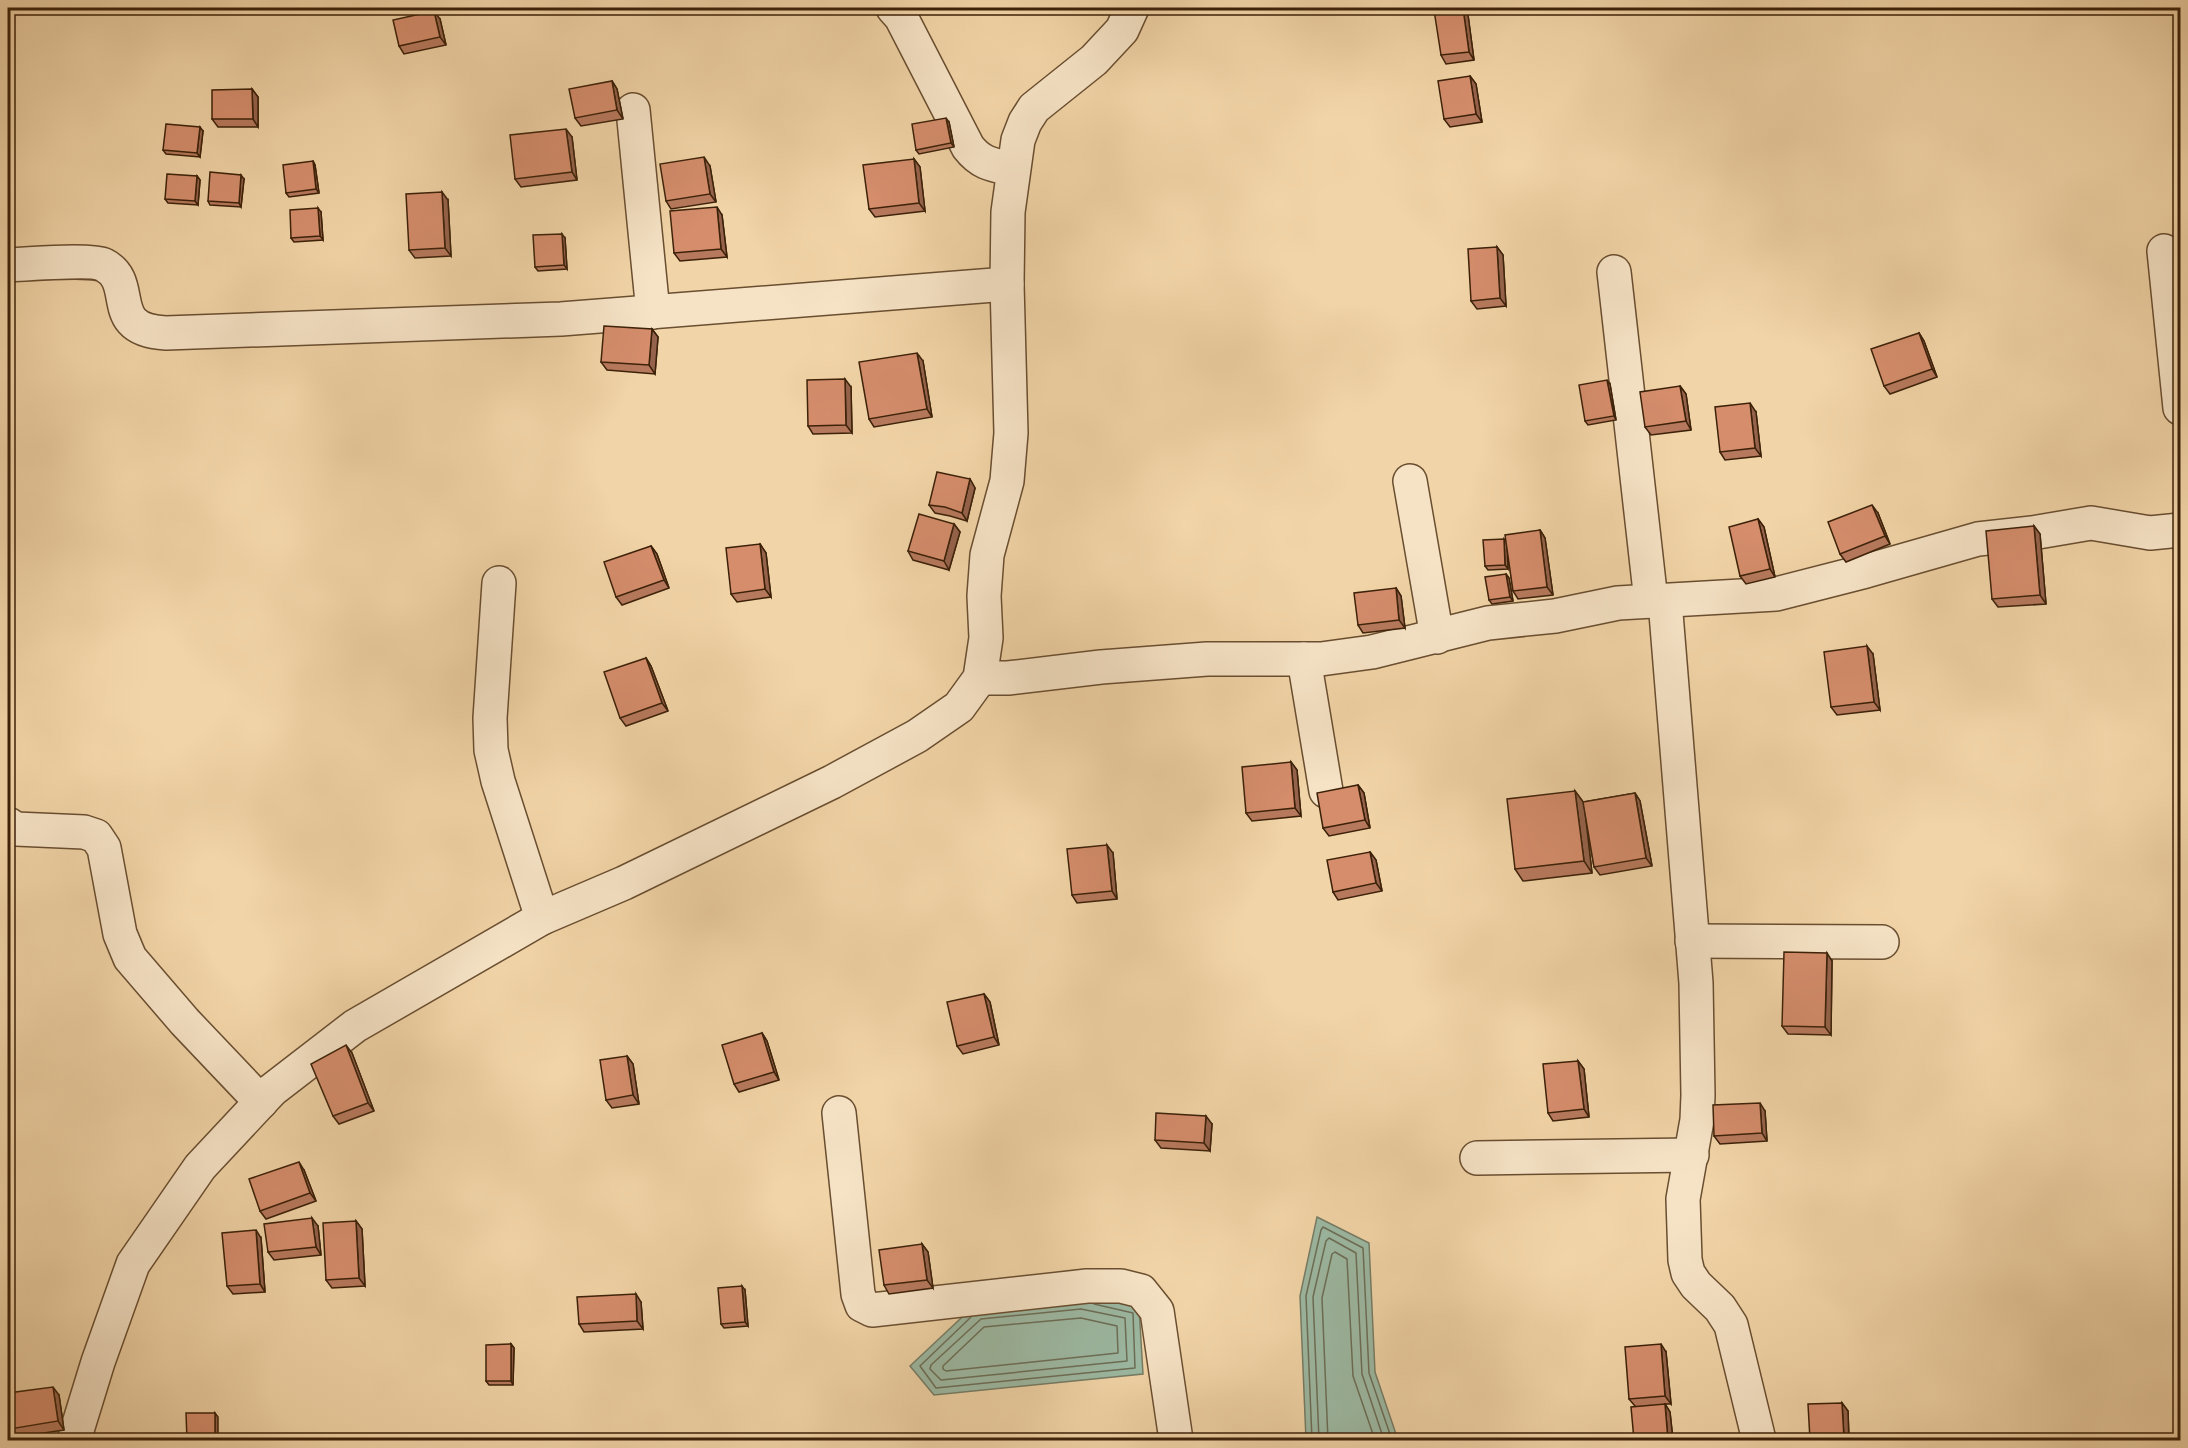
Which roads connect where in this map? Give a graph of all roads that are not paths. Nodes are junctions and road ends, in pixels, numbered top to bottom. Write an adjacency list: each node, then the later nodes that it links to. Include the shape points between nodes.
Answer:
1 (893, 8): 4 (street, via 901,16 968,147 977,158)
2 (1132, 8): 4 (street, via 1122,30 1094,60 1034,108 1018,140)
3 (633, 110): 9 (street)
4 (1013, 169): 8 (street)
5 (2164, 251): 10 (street)
6 (8, 265): 9 (street, via 104,265 116,276 129,318 136,327 150,332 561,319)
7 (1614, 272): 14 (street)
8 (1007, 284): 9 (street); 17 (street, via 1011,433 1007,481 987,555 986,638)
9 (653, 312)
10 (2181, 408)
11 (1410, 481): 15 (street)
12 (2181, 530): 14 (street, via 2150,533 2091,523 1978,539 1776,594)
13 (499, 583): 20 (street, via 491,750)
14 (1658, 601): 15 (street, via 1618,603 1555,616 1488,623); 21 (street)
15 (1437, 637): 16 (street, via 1372,652)
16 (1304, 659): 17 (street, via 1208,659); 18 (street)
17 (981, 678): 20 (street, via 959,707 917,736 822,787 624,883)
18 (1326, 791)
19 (8, 824): 23 (street, via 16,829 96,836 104,848 120,934 130,958)
20 (542, 918): 23 (street, via 355,1026)
21 (1692, 941): 22 (street); 25 (street, via 1698,1095)
22 (1882, 942)
23 (261, 1102): 27 (street, via 200,1167 133,1264)
24 (839, 1113): 28 (street, via 862,1305 872,1310 1087,1286 1120,1286 1141,1291 1157,1311)
25 (1692, 1155): 26 (street); 29 (street, via 1683,1199 1688,1273 1731,1326)
26 (1477, 1158)
27 (74, 1440)
28 (1176, 1440)
29 (1759, 1440)

